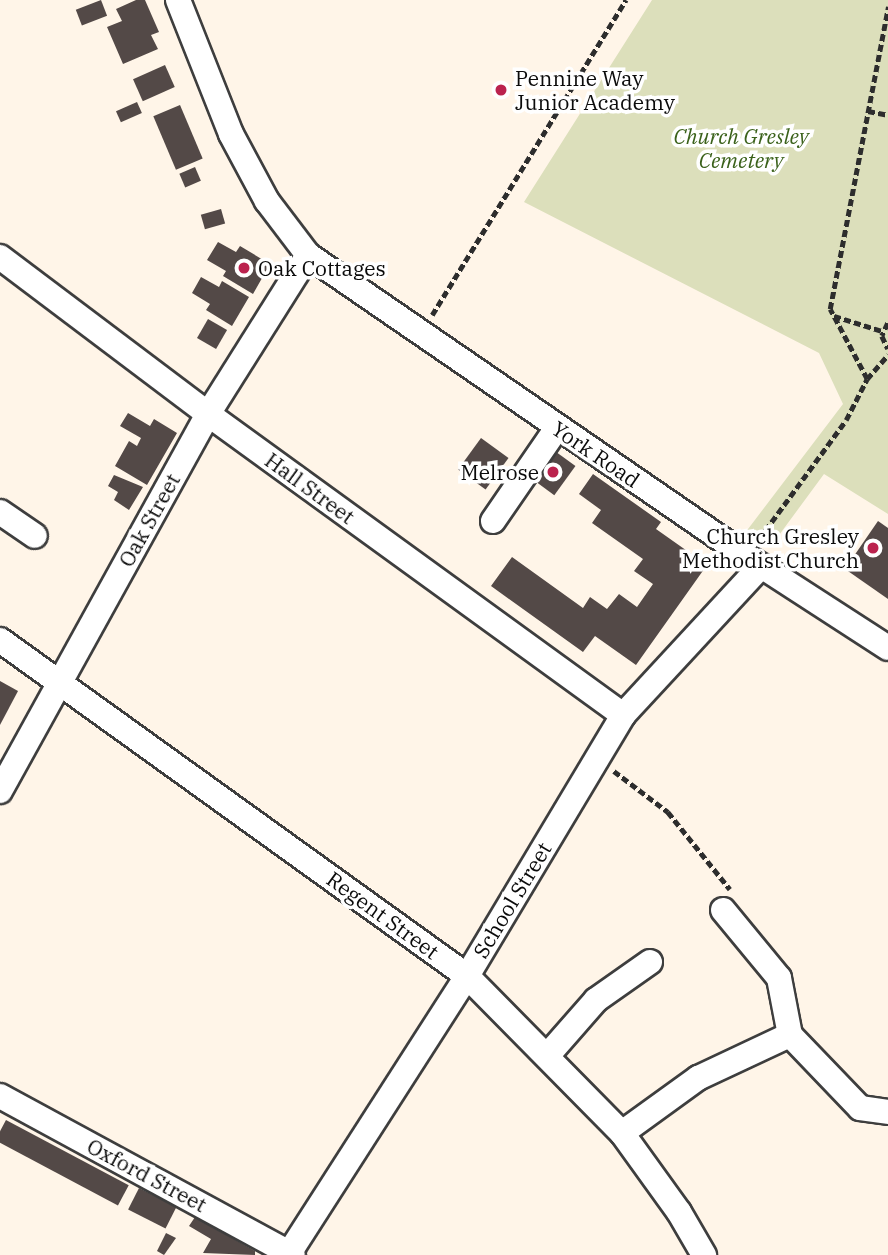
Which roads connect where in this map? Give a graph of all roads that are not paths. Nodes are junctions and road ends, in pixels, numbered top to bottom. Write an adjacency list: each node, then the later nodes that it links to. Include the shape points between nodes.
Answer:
1 (178, 0): 2 (street, York Road, via 231,134 267,201)
2 (308, 255): 4 (street, Oak Street); 5 (street, York Road)
3 (0, 257): 4 (street, Hall Street)
4 (208, 414): 12 (street, Oak Street); 13 (street, Hall Street)
5 (557, 428): 7 (street); 9 (street, York Road)
6 (0, 512): 8 (street)
7 (493, 522)
8 (35, 536)
9 (754, 561): 11 (street, York Road); 13 (street, School Street)
10 (0, 640): 12 (street, Regent Street)
11 (888, 648)
12 (58, 681): 14 (street, Oak Street); 17 (street, Regent Street)
13 (623, 715): 17 (street, School Street)
14 (0, 790)
15 (723, 911): 18 (street, via 779,978)
16 (650, 962): 19 (street, via 596,1000)
17 (467, 976): 19 (street, Regent Street); 23 (street, School Street)
18 (790, 1035): 21 (street, via 860,1108); 22 (street, via 698,1078)
19 (547, 1056): 22 (street, Regent Street)
20 (0, 1096): 23 (street, Oxford Street)
21 (888, 1112)
22 (622, 1133): 24 (street, Regent Street)
23 (290, 1254)
24 (704, 1255)

